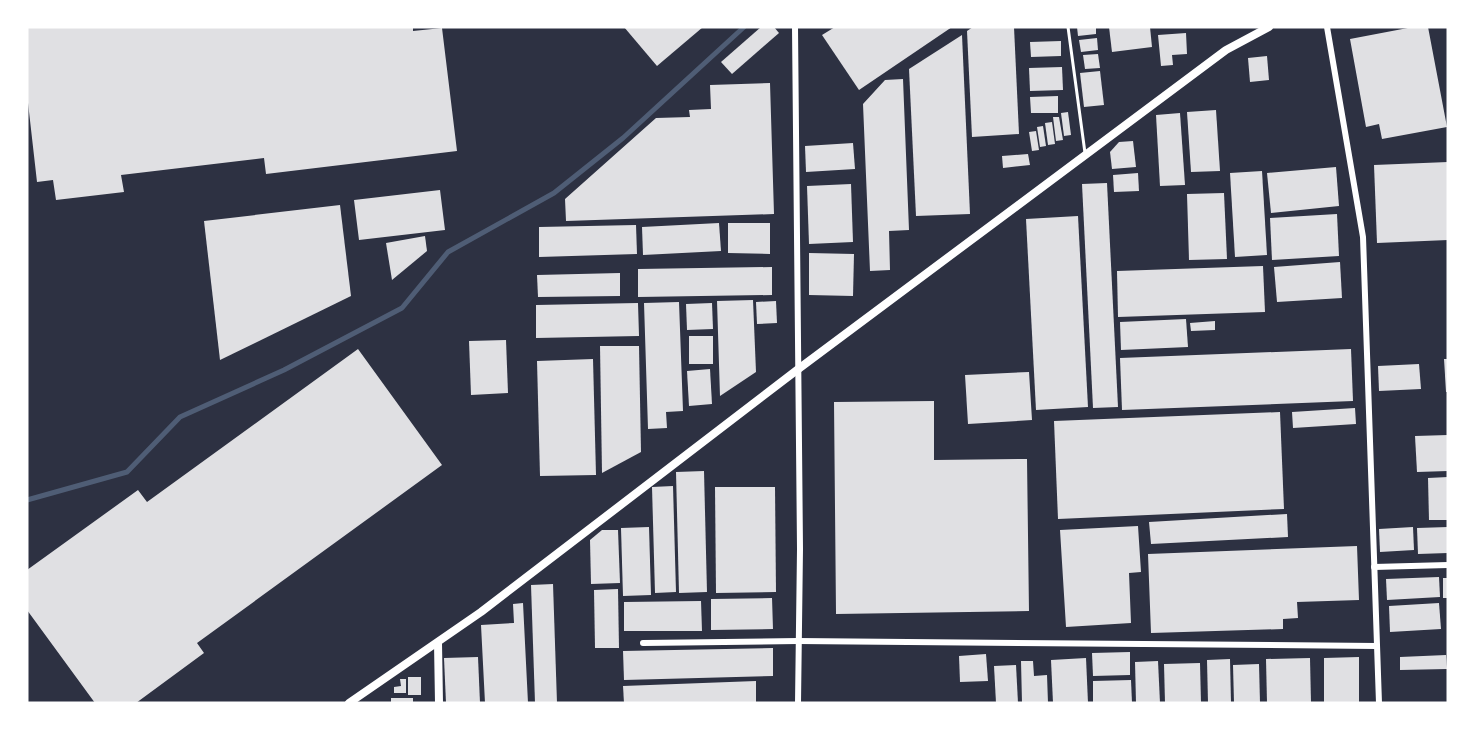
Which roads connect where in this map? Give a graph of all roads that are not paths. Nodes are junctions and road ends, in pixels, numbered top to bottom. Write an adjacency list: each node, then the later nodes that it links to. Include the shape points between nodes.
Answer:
1 (795, 27): 6 (street)
2 (1068, 27): 5 (lane)
3 (1269, 27): 5 (street, via 1226,50)
4 (1327, 27): 8 (street, via 1363,237)
5 (1086, 155): 6 (street)
6 (797, 370): 9 (street); 10 (street)
7 (1448, 565): 8 (street)
8 (1374, 567): 12 (street)
9 (798, 640): 11 (street); 12 (street); 15 (street)
10 (438, 643): 13 (street); 14 (street)
11 (643, 643)
12 (1377, 646): 16 (street)
13 (349, 703)
14 (439, 703)
15 (798, 703)
16 (1379, 703)

